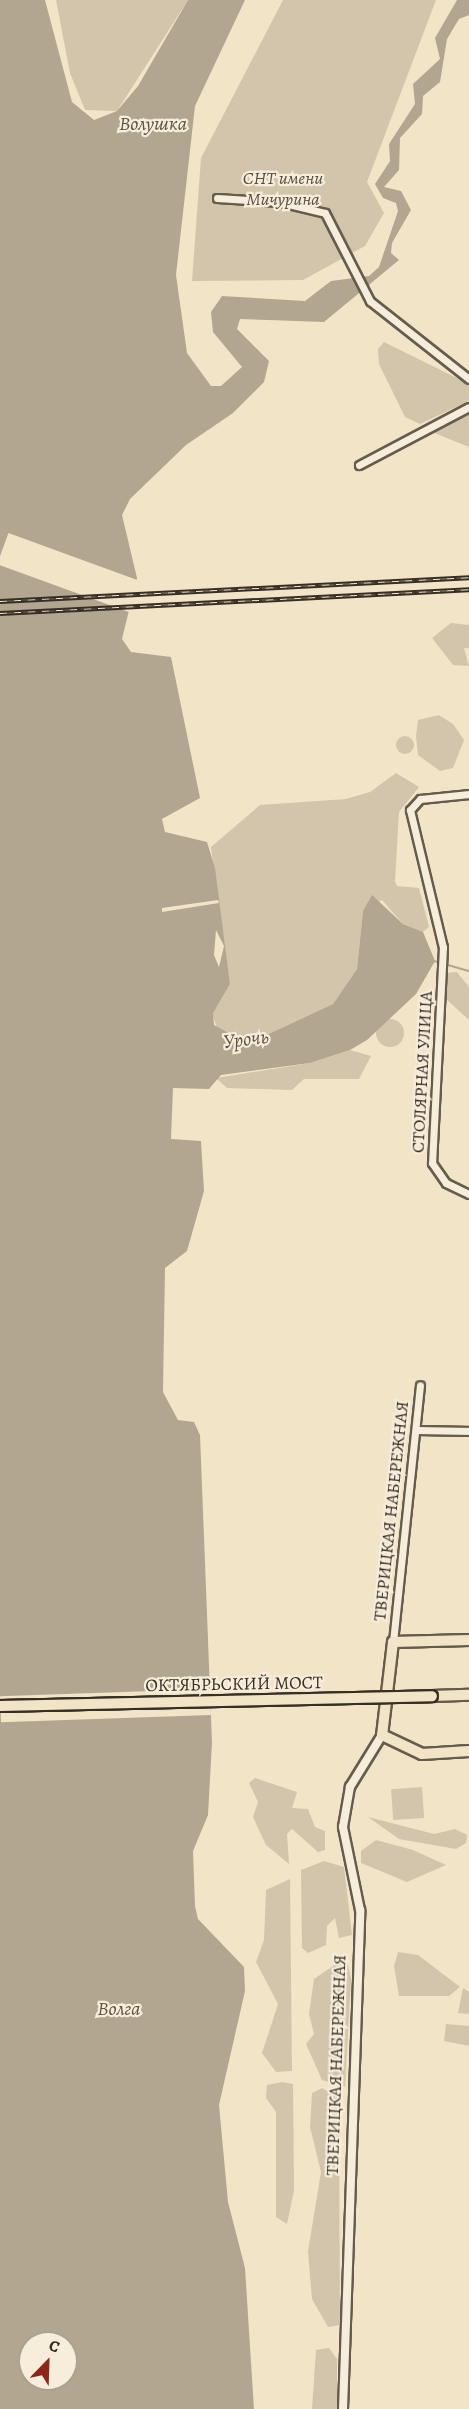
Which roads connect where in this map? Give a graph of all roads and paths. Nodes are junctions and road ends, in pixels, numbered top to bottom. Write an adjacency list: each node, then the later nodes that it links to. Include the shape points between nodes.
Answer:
1 (217, 198): 2 (street, via 280,202 325,213 370,301)
2 (469, 379)
3 (469, 407): 4 (street)
4 (359, 465)
5 (469, 794): 6 (street, СТОЛЯРНАЯ УЛИЦА, via 420,799 410,810 442,947 432,1164 446,1183)
6 (469, 1194)
7 (420, 1384): 8 (street, ТВЕРИЦКАЯ НАБЕРЕЖНАЯ)
8 (419, 1430): 9 (street); 11 (street, ТВЕРИЦКАЯ НАБЕРЕЖНАЯ)
9 (469, 1431)
10 (469, 1640): 11 (main road)
11 (393, 1642): 14 (main road)
12 (469, 1695): 13 (main road, ОКТЯБРЬСКИЙ МОСТ, bridge)
13 (0, 1706)
14 (382, 1735): 15 (main road, via 422,1754); 16 (street, ТВЕРИЦКАЯ НАБЕРЕЖНАЯ, via 350,1787 343,1827 360,1910)
15 (469, 1751)
16 (343, 2409)

